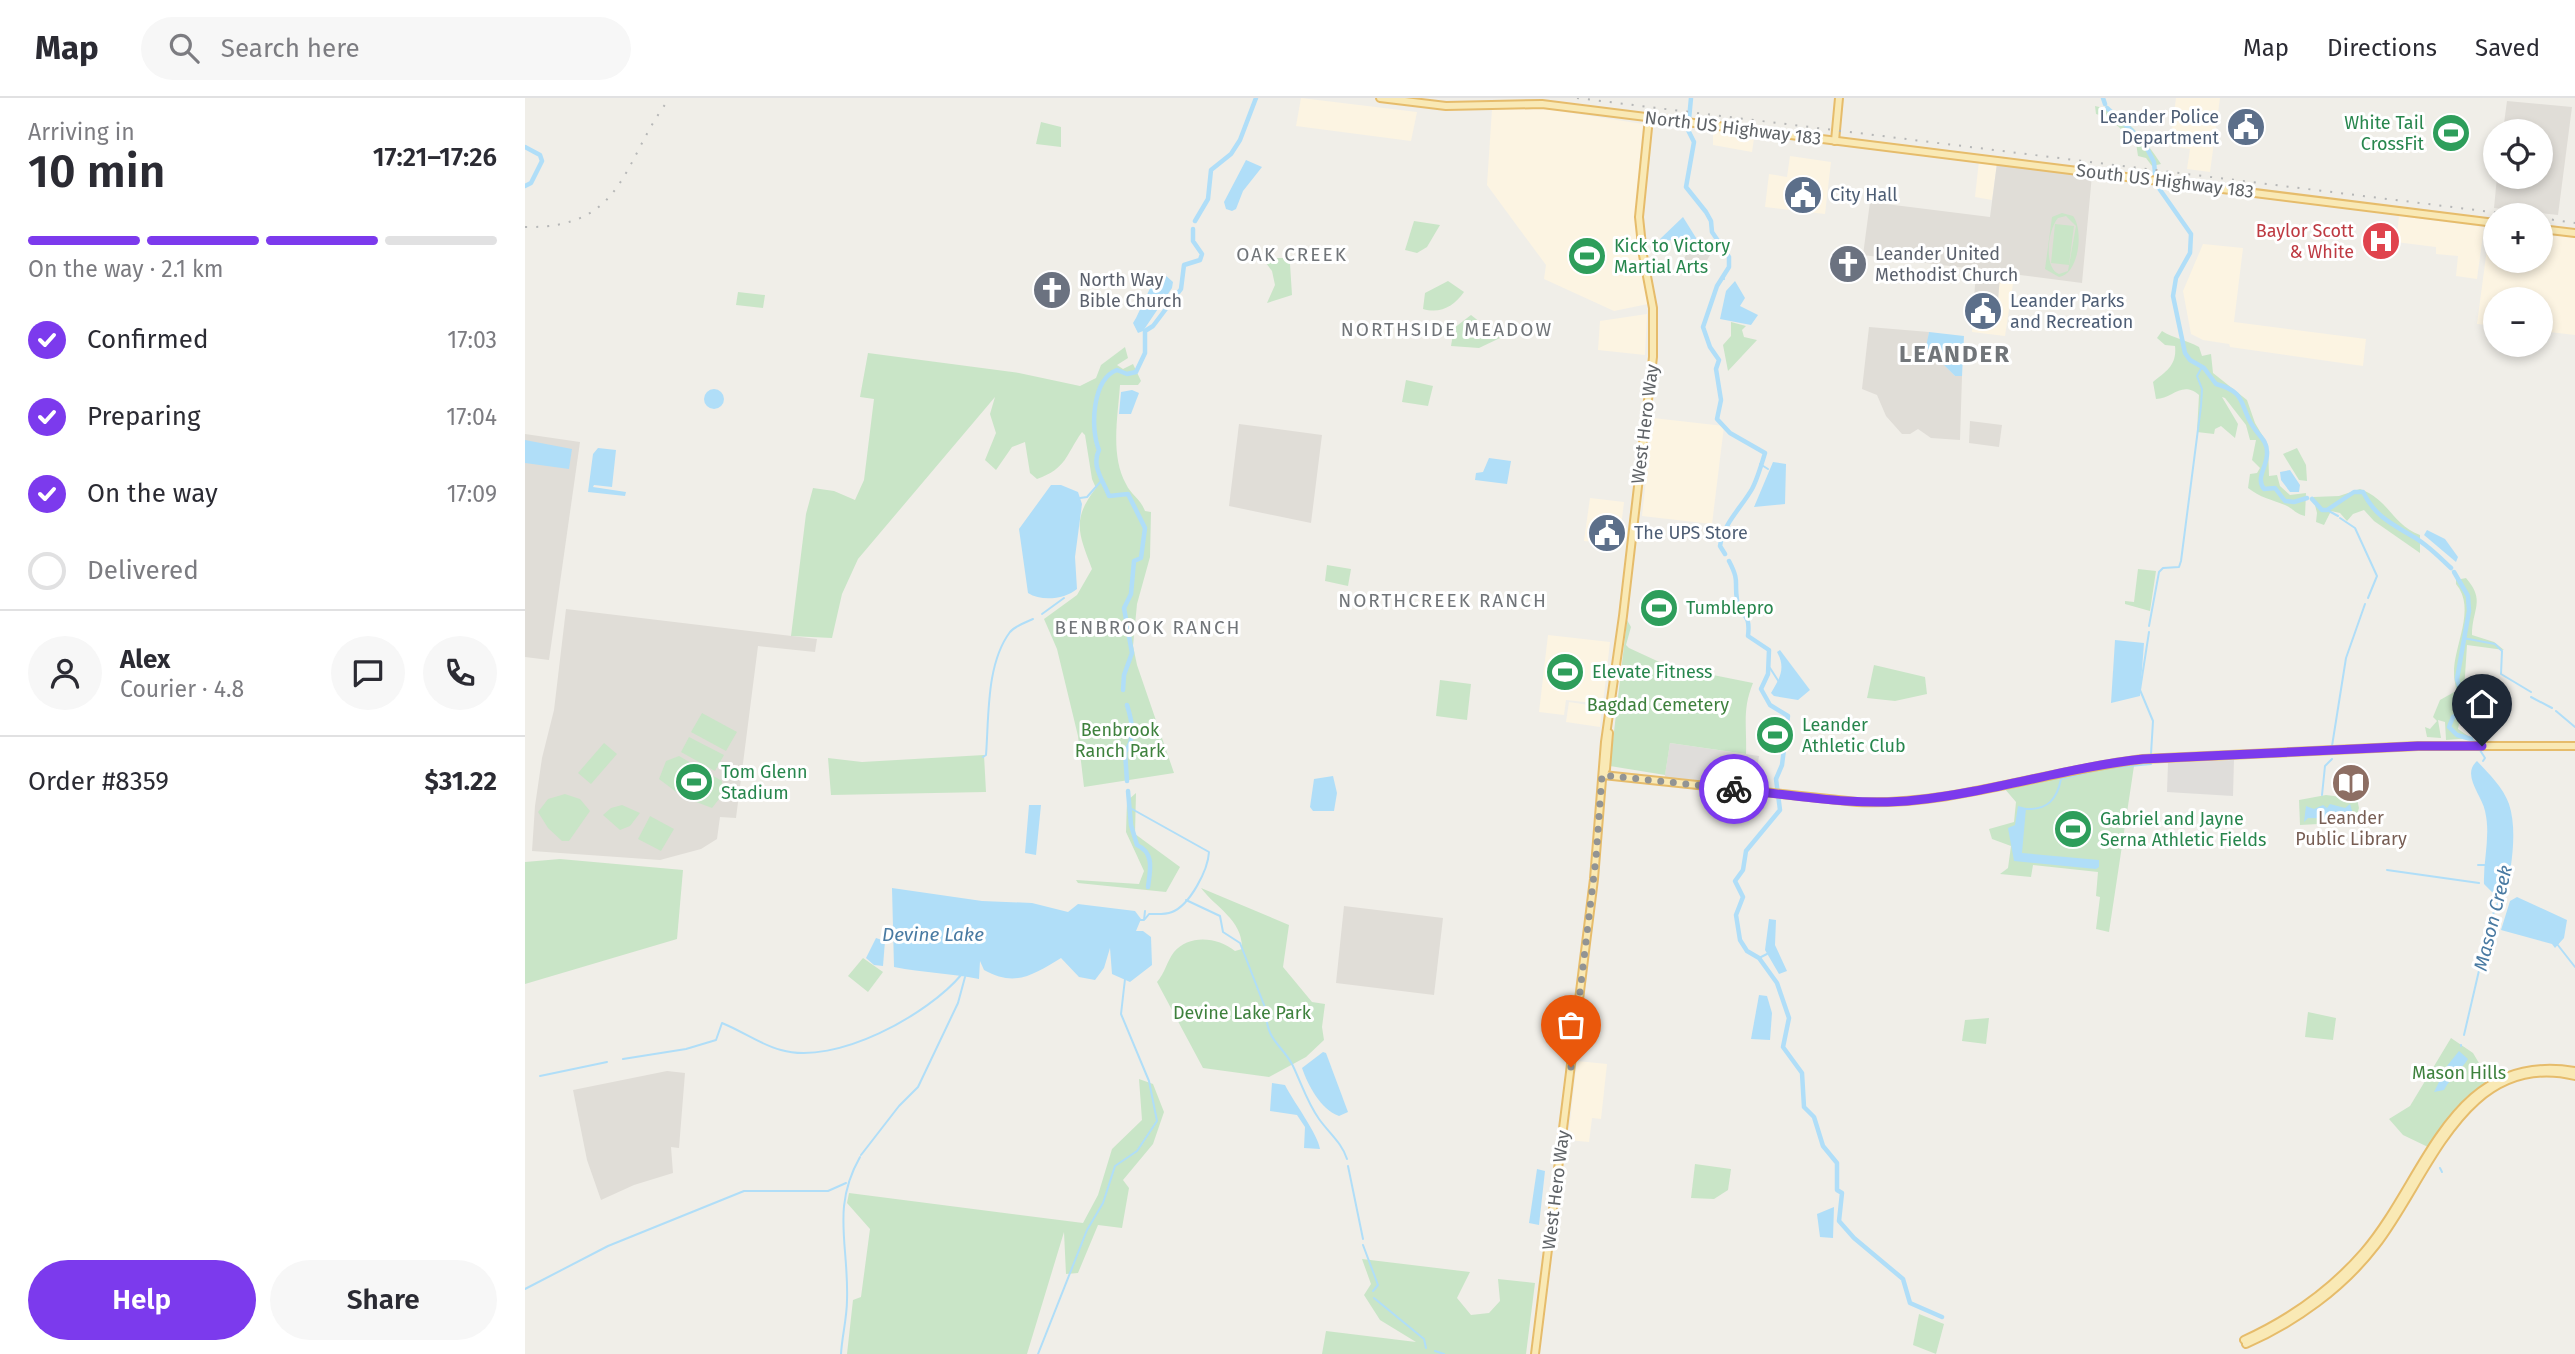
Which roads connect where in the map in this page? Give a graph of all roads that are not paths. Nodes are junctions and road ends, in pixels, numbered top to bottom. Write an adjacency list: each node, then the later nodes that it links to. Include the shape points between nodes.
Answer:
1 (1380, 98): 3 (main road, North US Highway 183, via 1446,106 1542,104)
2 (1839, 98): 4 (main road)
3 (1649, 118): 4 (main road, North US Highway 183); 9 (main road, West Hero Way, via 1639,217 1654,308 1654,336)
4 (1835, 141): 5 (main road, South US Highway 183)
5 (2483, 222)
6 (2553, 230): 7 (main road)
7 (2575, 233)
8 (2575, 746): 9 (main road, via 2143,759 1948,795 1871,802)
9 (1602, 775): 12 (main road, West Hero Way, via 1594,879)
10 (2575, 1073): 11 (main road, via 2528,1074 2483,1093 2458,1118 2362,1262 2312,1307)
11 (2245, 1342)
12 (1535, 1354)

